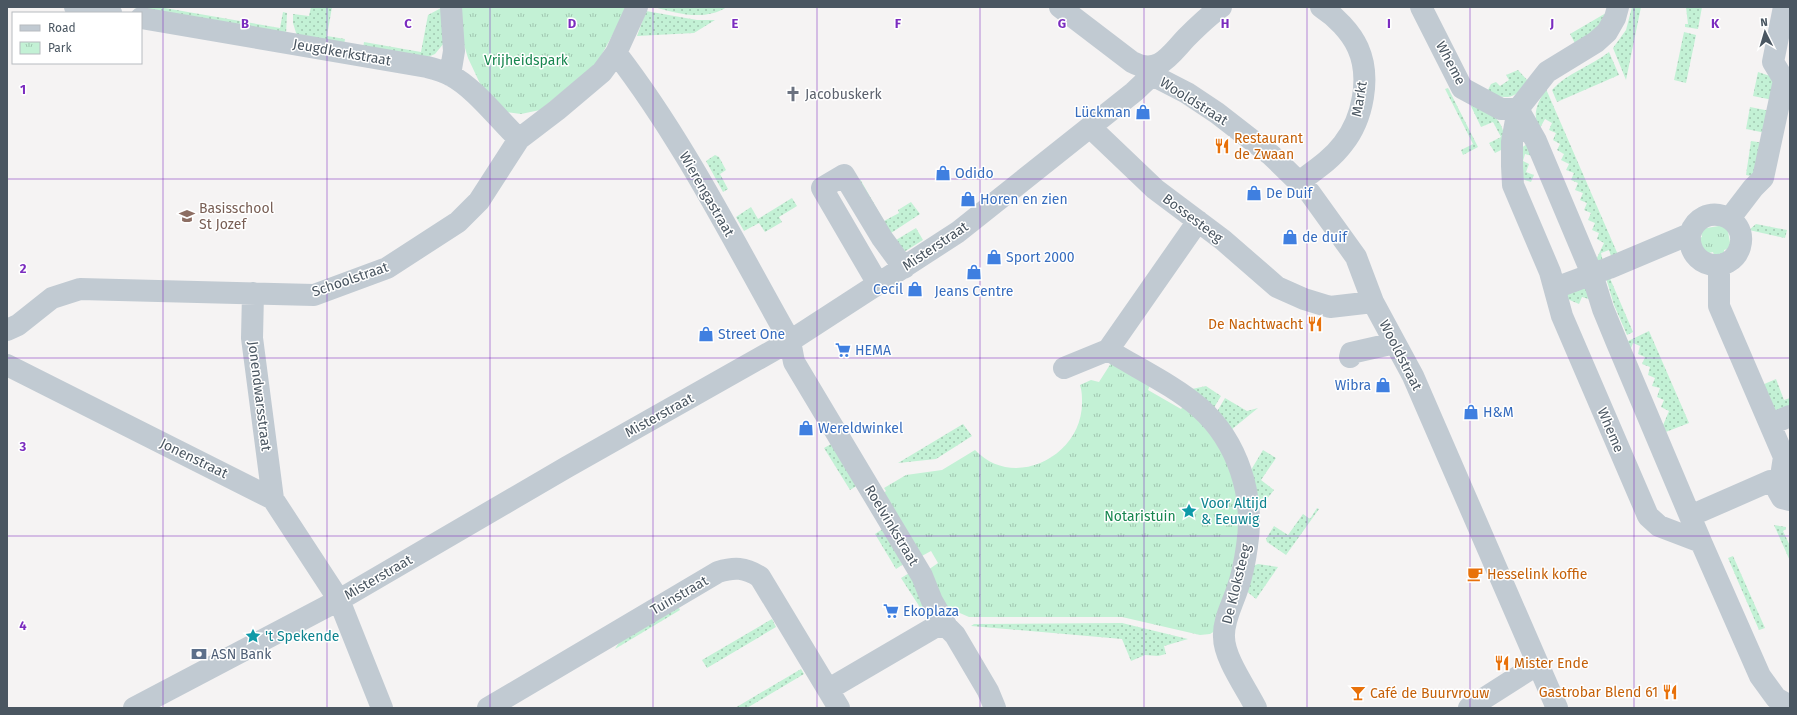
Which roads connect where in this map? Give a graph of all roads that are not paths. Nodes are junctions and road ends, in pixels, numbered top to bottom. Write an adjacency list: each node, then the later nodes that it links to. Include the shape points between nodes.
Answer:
1 (75, 7): 10 (street)
2 (451, 7): 14 (street, via 454,51)
3 (637, 7): 12 (street, Schoolstraat)
4 (1060, 7): 13 (street, Wooldstraat, via 1132,62)
5 (1221, 7): 13 (street, via 1202,21 1171,56)
6 (1321, 7): 18 (street, Markt, via 1340,24 1358,48 1364,83 1355,125 1344,144 1328,161)
7 (1421, 7): 15 (street, Wheme, via 1462,88 1501,108)
8 (1618, 7): 15 (street, Wheme, via 1608,32 1547,72)
9 (1784, 7): 19 (street, via 1773,62 1784,80 1763,178 1752,188)
10 (105, 12)
11 (142, 18): 14 (street, Jeugdkerkstraat, via 427,67)
12 (616, 53): 17 (street, Schoolstraat, via 602,72); 30 (street, Wierengastraat, via 643,88 688,162)
13 (1151, 71): 16 (street, Misterstraat, via 1134,92); 18 (street, Wooldstraat, via 1223,118 1271,155)
14 (450, 75): 17 (street, Jeugdkerkstraat, via 467,86)
15 (1518, 109): 24 (street, via 1536,141); 26 (street, Wheme, via 1512,142 1513,185 1538,241)
16 (1090, 127): 20 (street, Bossesteeg, via 1155,188); 23 (street, Misterstraat, via 958,232)
17 (519, 139): 27 (street, Schoolstraat, via 479,201 458,222 387,268 314,295)
18 (1299, 182): 28 (street, Wooldstraat, via 1310,193 1356,257)
19 (1730, 218): 21 (street, via 1706,215 1693,225); 22 (street, via 1739,231 1740,246 1732,260)
20 (1198, 221): 28 (street, Bossesteeg, via 1277,287 1330,307); 32 (street)
21 (1690, 234): 22 (street, via 1690,248 1695,256 1709,265); 24 (street)
22 (1719, 265): 36 (street, via 1719,306)
23 (904, 268): 25 (street, Misterstraat); 25 (street, via 882,238 844,175 822,188)
24 (1592, 274): 26 (street); 39 (street, via 1603,309)
25 (878, 284): 30 (street, Misterstraat)
26 (1555, 288): 40 (street, Wheme, via 1562,316 1648,516 1659,526)
27 (253, 293): 29 (street, Schoolstraat, via 80,289 52,298 18,325); 38 (street, Jonendwarsstraat, via 252,338)
28 (1373, 302): 31 (street, Wooldstraat)
29 (7, 330)
30 (790, 341): 41 (street, Misterstraat); 42 (street, Roelvinkstraat, via 794,362 922,576 932,601)
31 (1395, 343): 33 (street, via 1351,353); 43 (street, Wooldstraat, via 1413,376)
32 (1108, 350): 35 (street); 51 (street, De Kloksteeg, via 1200,408 1214,422 1226,440 1244,479 1249,506 1247,545 1240,579 1226,619 1224,636 1227,653)
33 (1350, 357)
34 (7, 365): 38 (street, Jonenstraat)
35 (1064, 368)
36 (1781, 420): 37 (street)
37 (1784, 485): 39 (street, via 1770,481)
38 (273, 499): 41 (street)
39 (1690, 516): 40 (street)
40 (1701, 542): 45 (street, via 1760,676 1770,692)
41 (339, 600): 46 (street, Misterstraat); 47 (street)
42 (947, 627): 44 (street, via 935,627); 50 (street, Roelvinkstraat, via 956,635)
43 (1538, 664): 52 (street); 53 (street, Wooldstraat)
44 (829, 689): 48 (street, Tuinstraat, via 760,577 751,570 731,568 718,572); 49 (street, Tuinstraat)
45 (1784, 706)
46 (134, 708)
47 (382, 708)
48 (488, 708)
49 (839, 708)
50 (995, 708)
51 (1256, 708)
52 (1469, 708)
53 (1557, 708)

